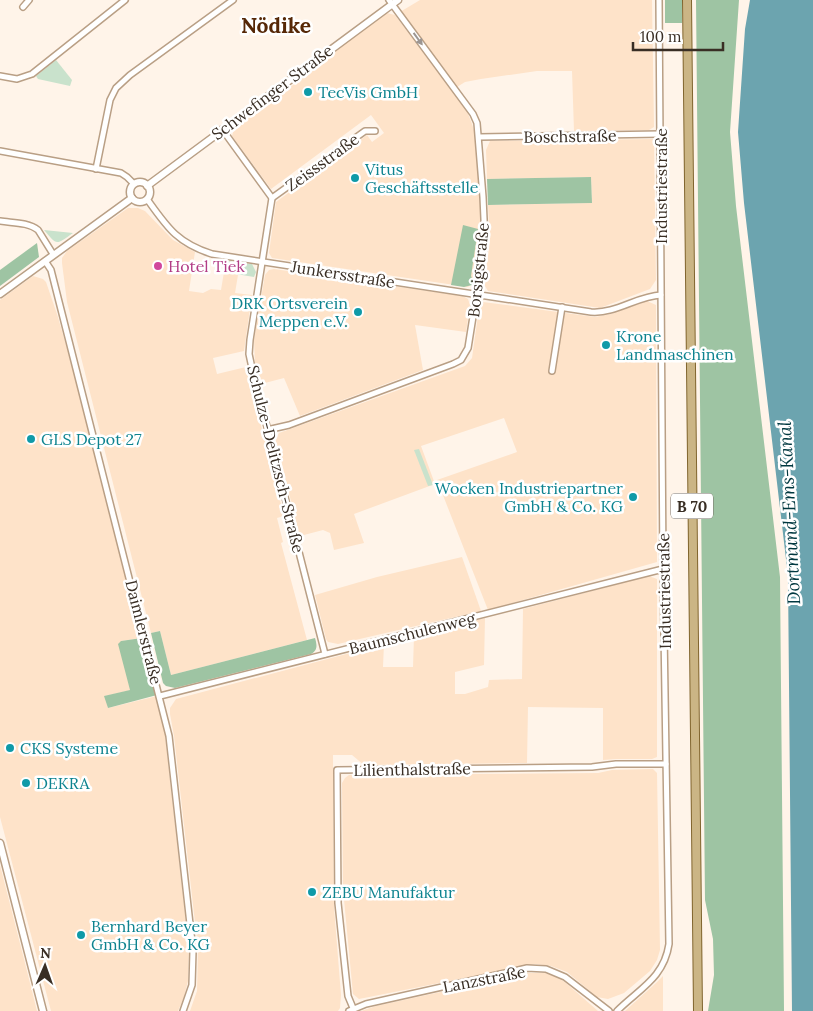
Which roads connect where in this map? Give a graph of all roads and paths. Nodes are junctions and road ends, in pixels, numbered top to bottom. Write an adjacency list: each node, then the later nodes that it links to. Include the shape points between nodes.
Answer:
1 (29, 0): 7 (street)
2 (125, 0): 8 (street, via 32,74 17,79)
3 (233, 0): 14 (street, via 116,88 110,100)
4 (658, 0): 11 (street, Industriestraße)
5 (687, 0): 41 (main road, B 70)
6 (393, 1): 9 (street, Schwefinger Straße); 12 (street, Borsigstraße, one-way to 12, via 473,114)
7 (23, 7)
8 (0, 76)
9 (222, 129): 16 (street, Schwefinger Straße); 18 (street)
10 (374, 131): 18 (street, Zeissstraße, via 365,131)
11 (660, 134): 12 (street, Boschstraße); 25 (street, Industriestraße)
12 (479, 137): 26 (street, Borsigstraße, via 485,242)
13 (0, 151): 14 (street)
14 (96, 169): 15 (street, via 121,173)
15 (134, 184): 16 (street, via 142,182); 17 (street, via 130,192)
16 (147, 186): 19 (street, via 150,193)
17 (132, 198): 19 (street, via 140,202); 21 (street)
18 (272, 198): 23 (street, Schulze-Delitzsch-Straße)
19 (147, 199): 23 (street, Junkersstraße, via 178,238 194,248 212,254)
20 (0, 221): 21 (street, via 35,227)
21 (53, 254): 22 (street)
22 (45, 261): 24 (street); 32 (street, Daimlerstraße, via 52,270)
23 (262, 261): 26 (street, Junkersstraße); 29 (street, Schulze-Delitzsch-Straße, via 250,354)
24 (0, 294)
25 (661, 294): 27 (street, Junkersstraße, via 600,313); 30 (street, Industriestraße)
26 (477, 295): 27 (street, Junkersstraße); 29 (street, Borsigstraße, via 468,348 461,360 340,407)
27 (562, 307): 28 (street)
28 (552, 371)
29 (267, 430): 31 (street, Schulze-Delitzsch-Straße)
30 (664, 569): 31 (street, Baumschulenweg); 33 (street, Industriestraße)
31 (325, 654): 32 (street, Baumschulenweg)
32 (160, 696): 38 (street, Daimlerstraße, via 169,736 192,937 192,986)
33 (666, 764): 36 (street, Lilienthalstraße, via 337,770 338,903); 40 (street, Industriestraße, via 667,956 653,979)
34 (0, 842): 35 (street)
35 (3, 863): 37 (street)
36 (351, 1010): 39 (street, Lanzstraße, via 527,968 546,969 566,976)
37 (43, 1011)
38 (183, 1011)
39 (609, 1011)
40 (617, 1011)
41 (698, 1011)

